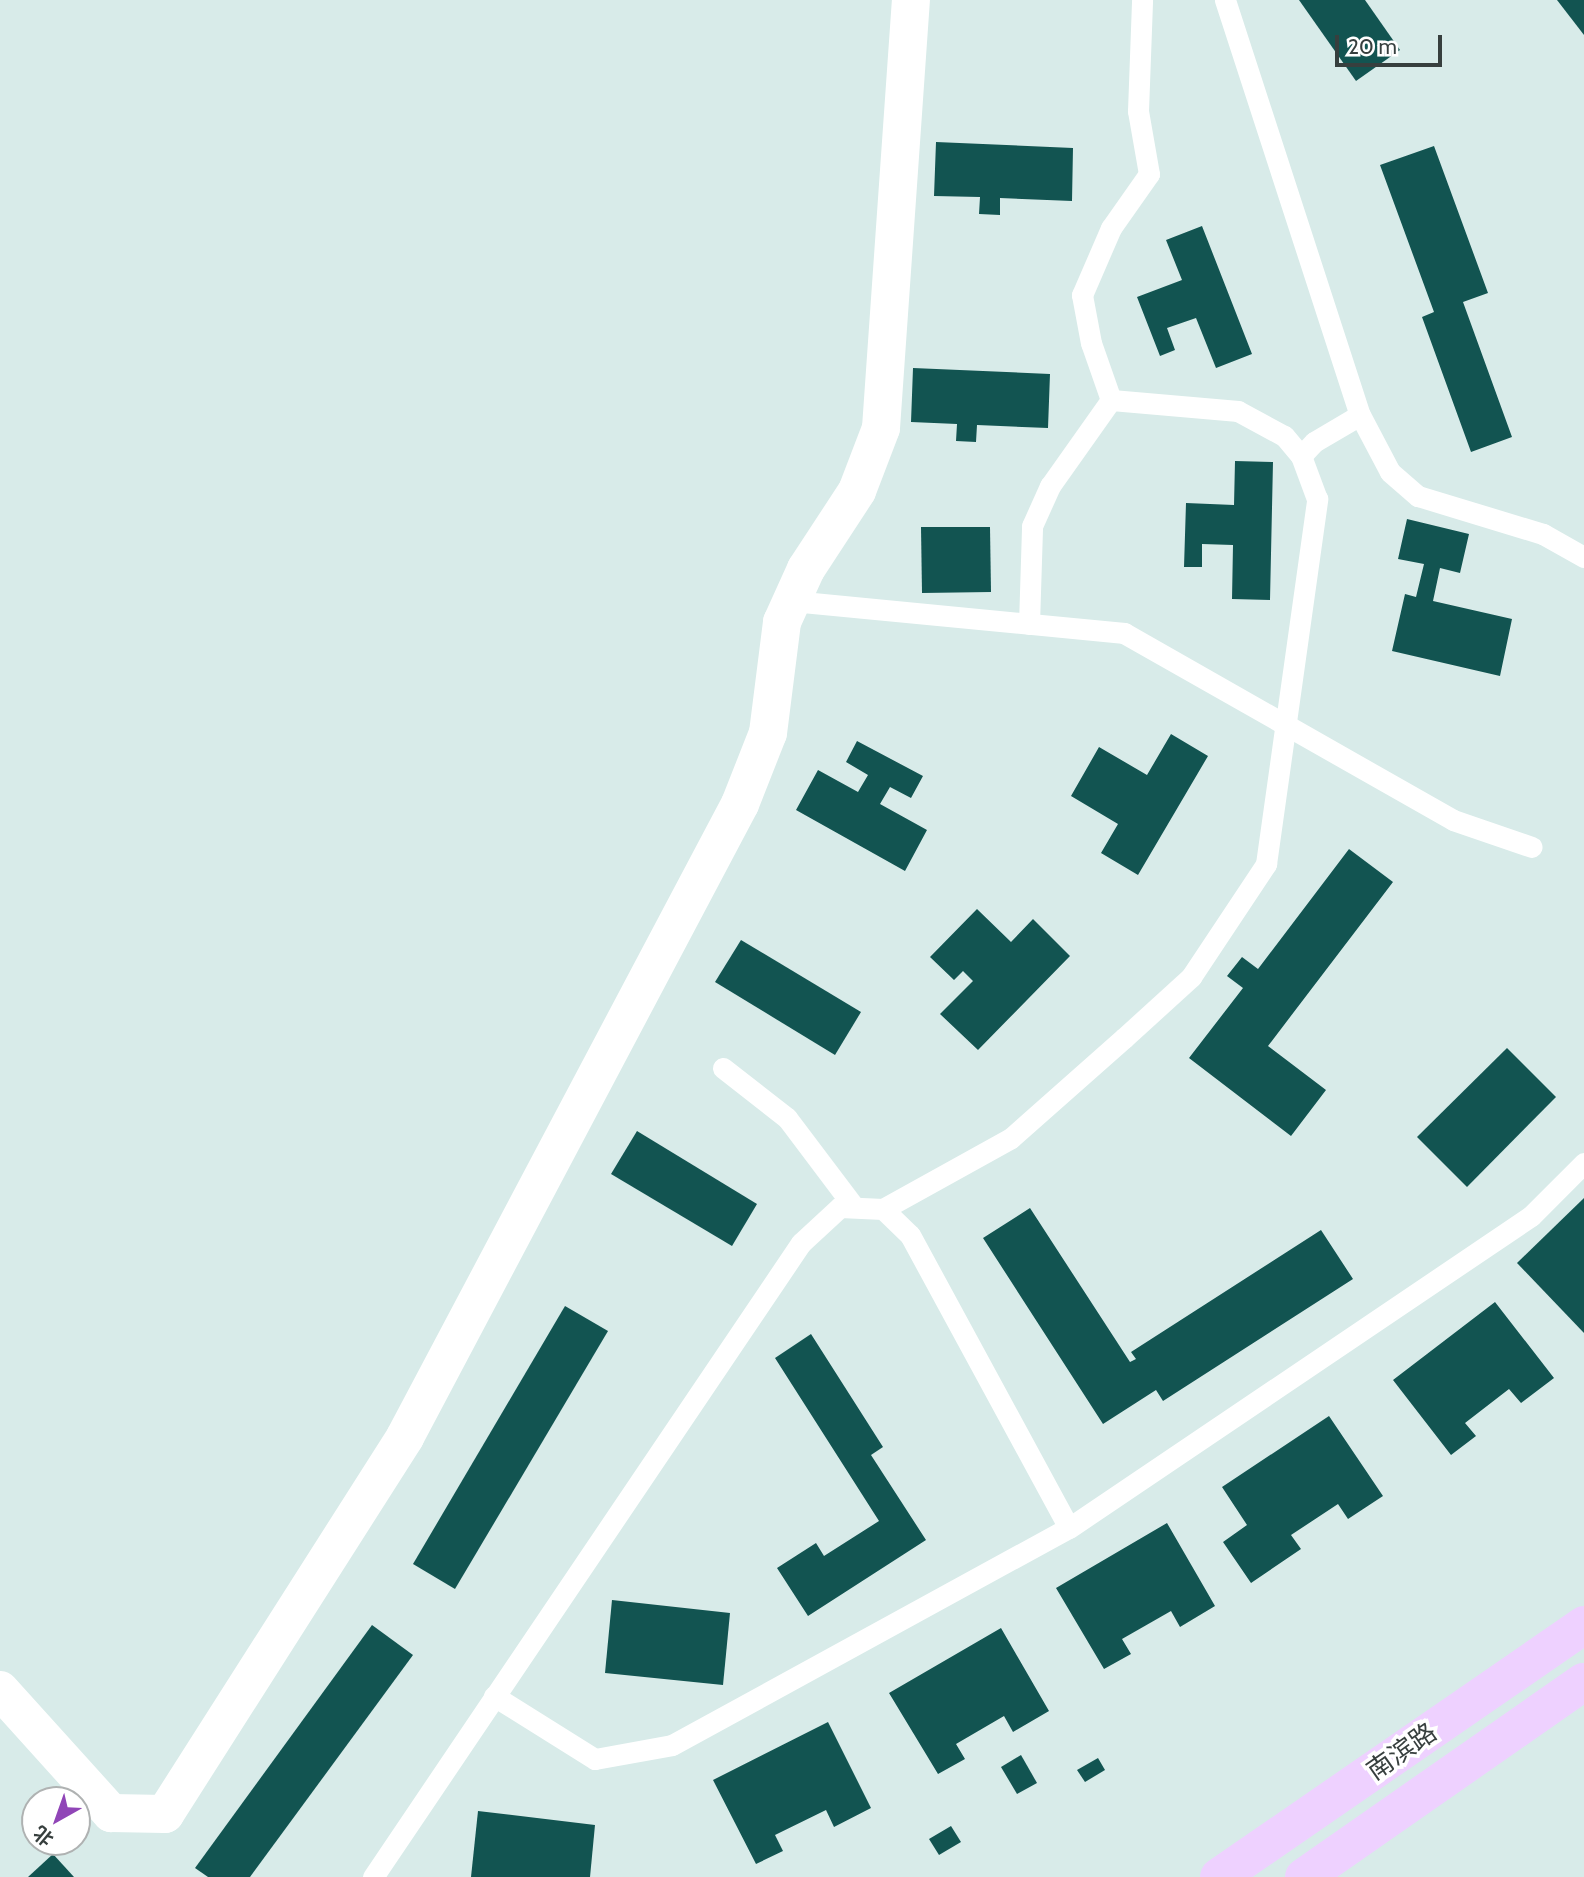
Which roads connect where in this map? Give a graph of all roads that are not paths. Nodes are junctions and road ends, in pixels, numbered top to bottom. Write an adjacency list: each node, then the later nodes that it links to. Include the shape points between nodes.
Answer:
1 (911, 0): 8 (street, via 881,428 857,491 806,569)
2 (1142, 0): 4 (lane, via 1138,111 1149,174 1111,228 1082,295 1091,343)
3 (1225, 0): 5 (lane)
4 (1111, 400): 6 (lane, via 1238,411 1284,436); 9 (lane, via 1050,486 1032,526)
5 (1360, 415): 6 (lane, via 1314,442); 7 (lane, via 1390,472 1418,496 1543,534)
6 (1301, 456): 10 (lane, via 1317,499)
7 (1584, 557)
8 (792, 601): 9 (lane); 19 (street, via 782,622 768,733 740,804 405,1437 165,1814 111,1813)
9 (1029, 624): 10 (lane, via 1124,633)
10 (1288, 726): 11 (lane, via 1453,820); 15 (lane, via 1266,864 1191,977 1011,1138)
11 (1532, 847)
12 (723, 1068): 14 (lane, via 787,1118)
13 (1584, 1163): 16 (lane, via 1531,1216)
14 (854, 1207): 15 (lane); 20 (lane, via 840,1207 801,1244)
15 (883, 1209): 16 (lane, via 910,1235)
16 (1069, 1528): 20 (lane, via 672,1745 595,1759)
17 (1584, 1625): 22 (main road, 南滨路)
18 (1584, 1682): 23 (main road, 南滨路)
19 (0, 1690)
20 (494, 1696): 21 (lane)
21 (373, 1877)
22 (1219, 1877)
23 (1304, 1877)

